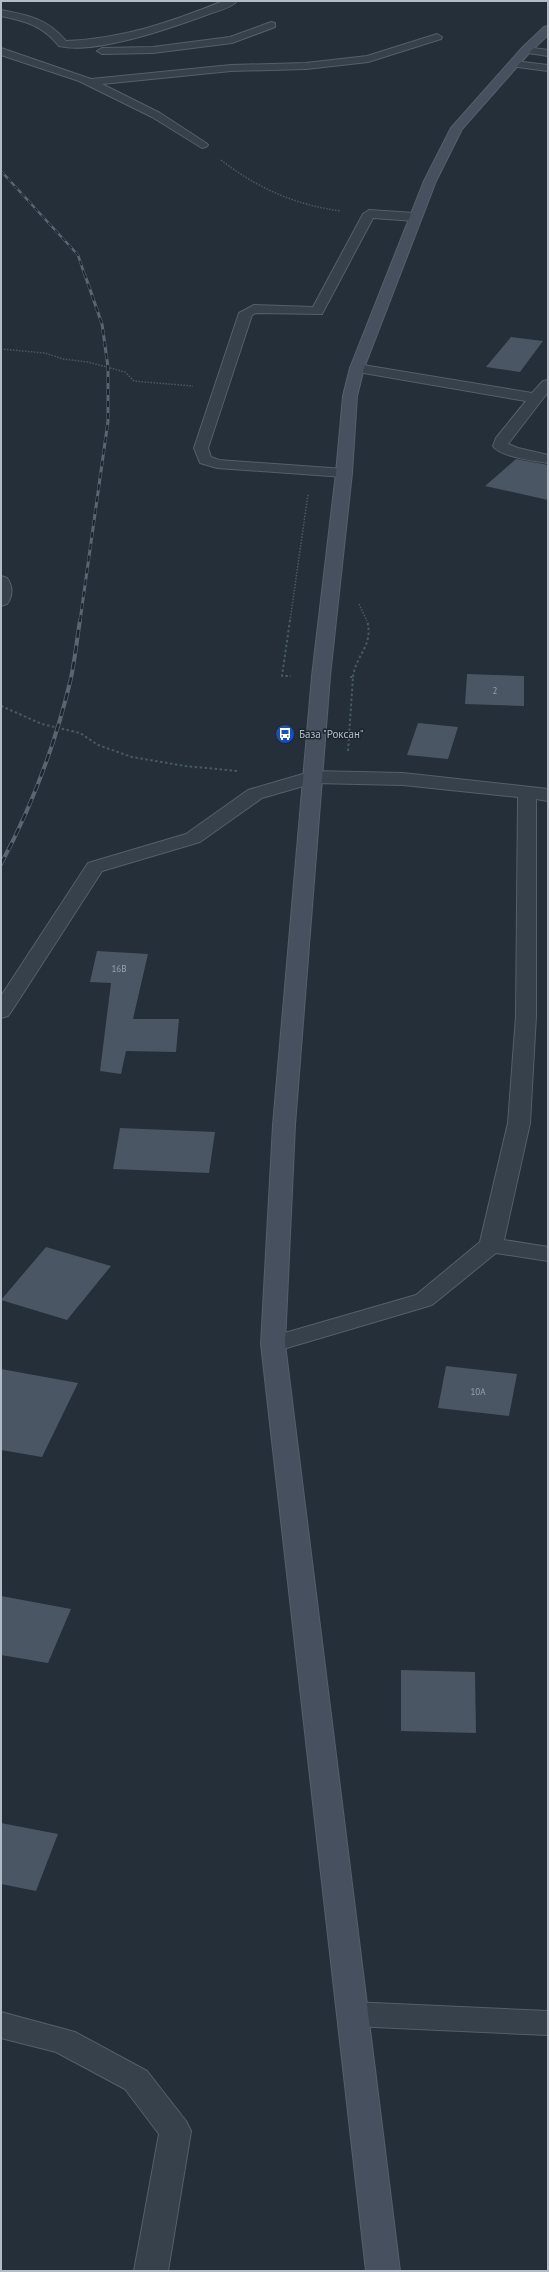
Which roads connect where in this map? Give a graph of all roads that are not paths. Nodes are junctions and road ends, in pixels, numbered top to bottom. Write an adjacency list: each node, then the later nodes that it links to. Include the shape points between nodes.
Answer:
1 (232, 1): 6 (lane, via 165,28 81,45)
2 (1, 13): 6 (lane, via 38,20 54,32)
3 (271, 25): 6 (lane, via 232,40 153,50 78,50)
4 (548, 29): 9 (street)
5 (437, 37): 11 (lane, via 368,59 306,66 231,68)
6 (62, 44)
7 (1, 51): 11 (lane)
8 (548, 53): 9 (lane)
9 (520, 57): 10 (lane); 13 (street, via 457,128)
10 (548, 68)
11 (90, 82): 12 (lane, via 156,115)
12 (202, 145)
13 (415, 217): 14 (street); 18 (lane, via 369,214 317,310 254,309 246,313 201,448 205,460 217,464)
14 (356, 368): 16 (lane); 18 (street, via 350,396)
15 (548, 384): 16 (lane)
16 (535, 398): 17 (lane, via 501,441 500,446 514,452)
17 (548, 458)
18 (344, 473): 21 (street, via 321,676)
19 (1, 581): 20 (lane, via 4,589)
20 (1, 601)
21 (313, 777): 22 (street, via 403,779); 24 (street, via 255,794 193,838 95,867); 27 (street, via 284,1125)
22 (527, 793): 23 (street); 25 (street, via 526,1016 518,1123)
23 (548, 795)
24 (1, 1012)
25 (491, 1245): 26 (street); 27 (street, via 424,1300)
26 (548, 1254)
27 (273, 1344): 28 (street)
28 (352, 2014): 29 (lane); 32 (street)
29 (548, 2023)
30 (1, 2025): 31 (street, via 64,2042 136,2080 175,2131)
31 (151, 2271)
32 (383, 2271)

